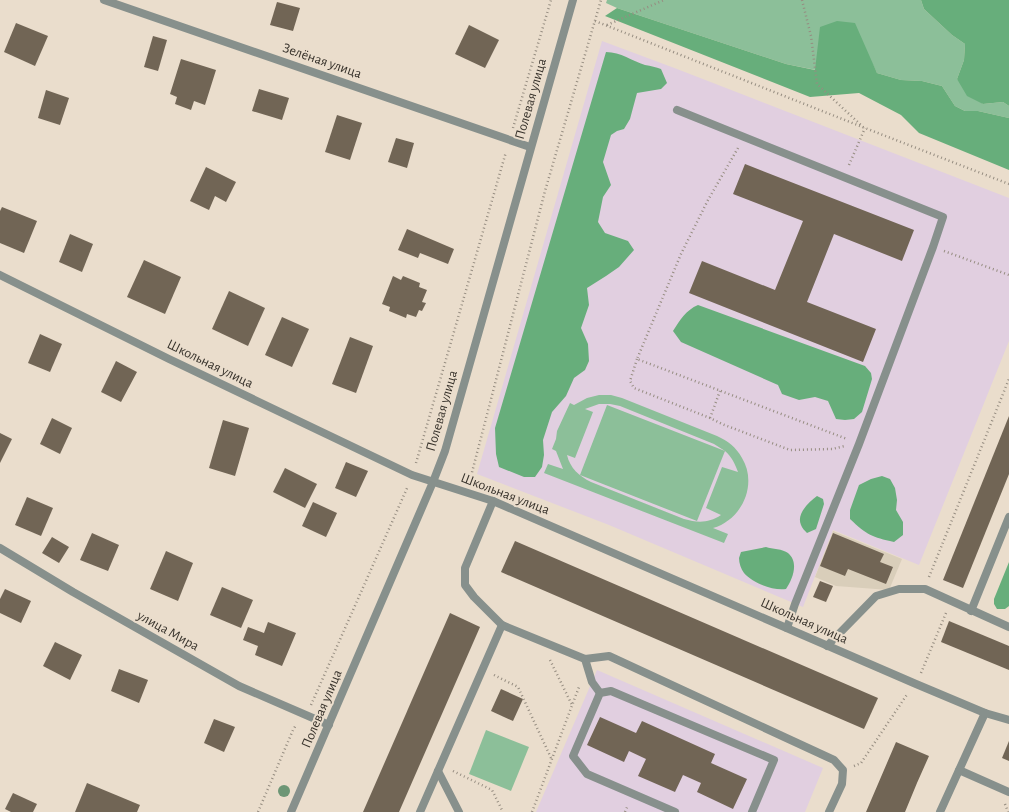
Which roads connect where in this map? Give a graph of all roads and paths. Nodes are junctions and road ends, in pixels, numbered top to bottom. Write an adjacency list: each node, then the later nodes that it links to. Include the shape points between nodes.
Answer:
1 (104, 0): 12 (street, Зелёная улица)
2 (551, 0): 12 (path)
3 (573, 0): 13 (street, Полевая улица)
4 (601, 0): 7 (path)
5 (664, 0): 8 (path)
6 (802, 0): 10 (path, via 811,36 817,84)
7 (595, 21): 8 (path); 26 (path, via 545,192)
8 (606, 26): 10 (path)
9 (677, 110): 11 (street)
10 (864, 128): 14 (path); 15 (path)
11 (744, 137): 14 (street); 19 (path, via 681,254)
12 (510, 140): 13 (street, Зелёная улица); 24 (path)
13 (530, 147): 25 (street, Полевая улица, via 445,451)
14 (844, 176): 16 (street, via 943,217)
15 (1009, 184)
16 (933, 246): 18 (path); 23 (street)
17 (0, 275): 24 (street, Школьная улица)
18 (1009, 275)
19 (637, 359): 21 (path); 22 (path, via 630,380 634,388)
20 (1009, 379): 30 (path)
21 (720, 391): 22 (path); 23 (path)
22 (710, 418): 23 (path, via 790,450 832,449)
23 (859, 444): 35 (street)
24 (412, 475): 25 (street, Школьная улица); 45 (path, via 312,702)
25 (433, 482): 26 (street, Школьная улица); 47 (street, Полевая улица)
26 (466, 492): 27 (street, Школьная улица)
27 (493, 501): 33 (street, via 465,568 465,584 474,597); 35 (street, Школьная улица)
28 (1009, 517): 32 (street)
29 (0, 548): 45 (street, улица Мира, via 239,686)
30 (924, 589): 31 (street); 36 (street, via 899,589 876,596)
31 (951, 600): 32 (street); 40 (path)
32 (972, 611): 34 (street)
33 (502, 625): 37 (street); 38 (street)
34 (1009, 627)
35 (787, 628): 36 (street, Школьная улица)
36 (827, 646): 40 (street, Школьная улица)
37 (585, 659): 42 (street, via 592,682); 50 (street, via 609,656 834,760)
38 (482, 670): 48 (path, via 518,687); 49 (street)
39 (557, 672): 43 (path)
40 (916, 684): 44 (street, Школьная улица); 50 (path, via 861,763)
41 (580, 685): 43 (path)
42 (600, 693): 59 (street, via 573,756 587,774); 60 (street, via 611,691 774,760)
43 (572, 705): 48 (path)
44 (985, 713): 46 (street, Школьная улица); 51 (street)
45 (304, 714): 47 (street, улица Мира); 53 (path, via 293,730)
46 (1009, 720)
47 (329, 725): 54 (street, Полевая улица)
48 (552, 760): 58 (path)
49 (439, 768): 55 (street); 56 (street); 57 (path, via 492,790)
50 (843, 770): 61 (street, via 842,784)
51 (959, 770): 52 (street); 62 (street)
52 (1009, 792)
53 (258, 812)
54 (291, 812)
55 (420, 812)
56 (459, 812)
57 (502, 812)
58 (532, 812)
59 (674, 812)
60 (752, 812)
61 (830, 812)
62 (940, 812)

